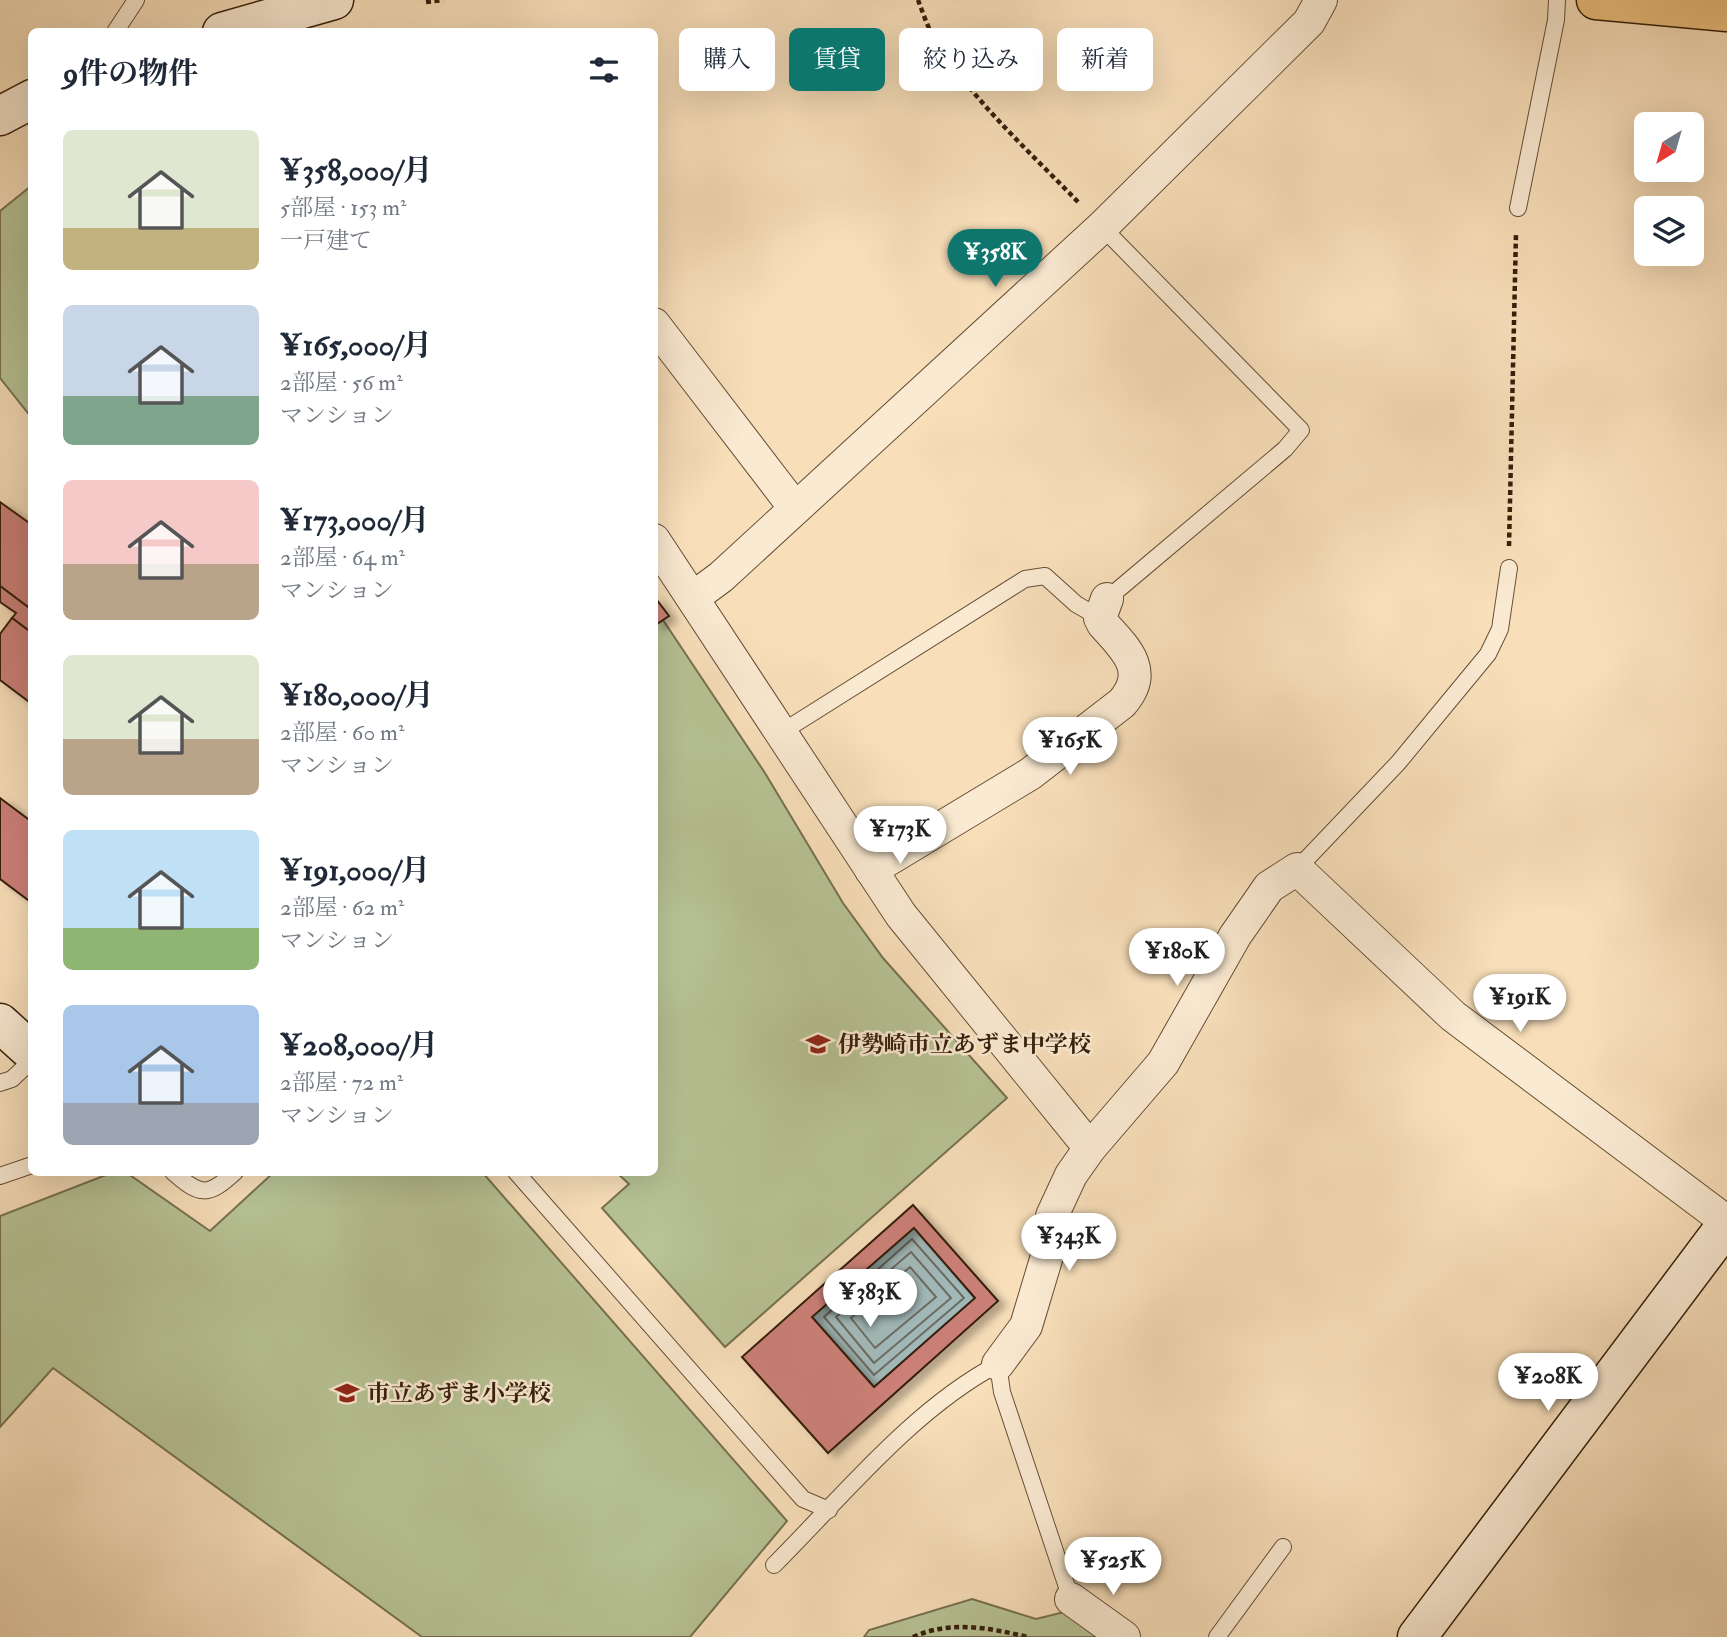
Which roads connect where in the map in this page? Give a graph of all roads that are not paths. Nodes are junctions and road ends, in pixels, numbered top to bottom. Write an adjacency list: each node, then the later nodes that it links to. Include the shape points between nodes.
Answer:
1 (136, 0): 7 (lane)
2 (1321, 0): 10 (street, via 1308,22)
3 (1557, 0): 9 (lane)
4 (1597, 0): 6 (main road)
5 (316, 9): 8 (street)
6 (1727, 12)
7 (118, 28)
8 (238, 28)
9 (1518, 208)
10 (1102, 227): 12 (street); 16 (lane, via 1301,430)
11 (658, 329): 12 (street)
12 (795, 508): 15 (street)
13 (658, 546): 15 (street)
14 (1509, 568): 18 (lane, via 1500,629 1488,654 1398,763)
15 (694, 597): 17 (street)
16 (1103, 608): 17 (lane, via 1076,604 1045,576 1025,579); 19 (street, via 1135,667 1133,691 1078,740 983,804)
17 (782, 732): 19 (street)
18 (1297, 869): 24 (street, via 1269,887 1235,936 1163,1063); 30 (street, via 1453,1016)
19 (871, 870): 24 (street, via 901,915)
20 (0, 1023): 21 (street)
21 (28, 1048)
22 (28, 1064): 23 (lane)
23 (0, 1083)
24 (1090, 1148): 31 (street, via 1052,1216 1047,1256 1026,1326)
25 (28, 1166): 26 (lane)
26 (0, 1176)
27 (178, 1176): 28 (lane, via 196,1190 208,1192)
28 (230, 1176)
29 (520, 1176): 32 (lane, via 803,1499)
30 (1727, 1223): 38 (street)
31 (998, 1364): 32 (lane, via 965,1381 926,1413); 35 (lane, via 1002,1392)
32 (829, 1510): 34 (lane)
33 (1283, 1547): 37 (lane)
34 (774, 1564)
35 (1071, 1599): 36 (street)
36 (1124, 1637)
37 (1217, 1637)
38 (1417, 1637)

